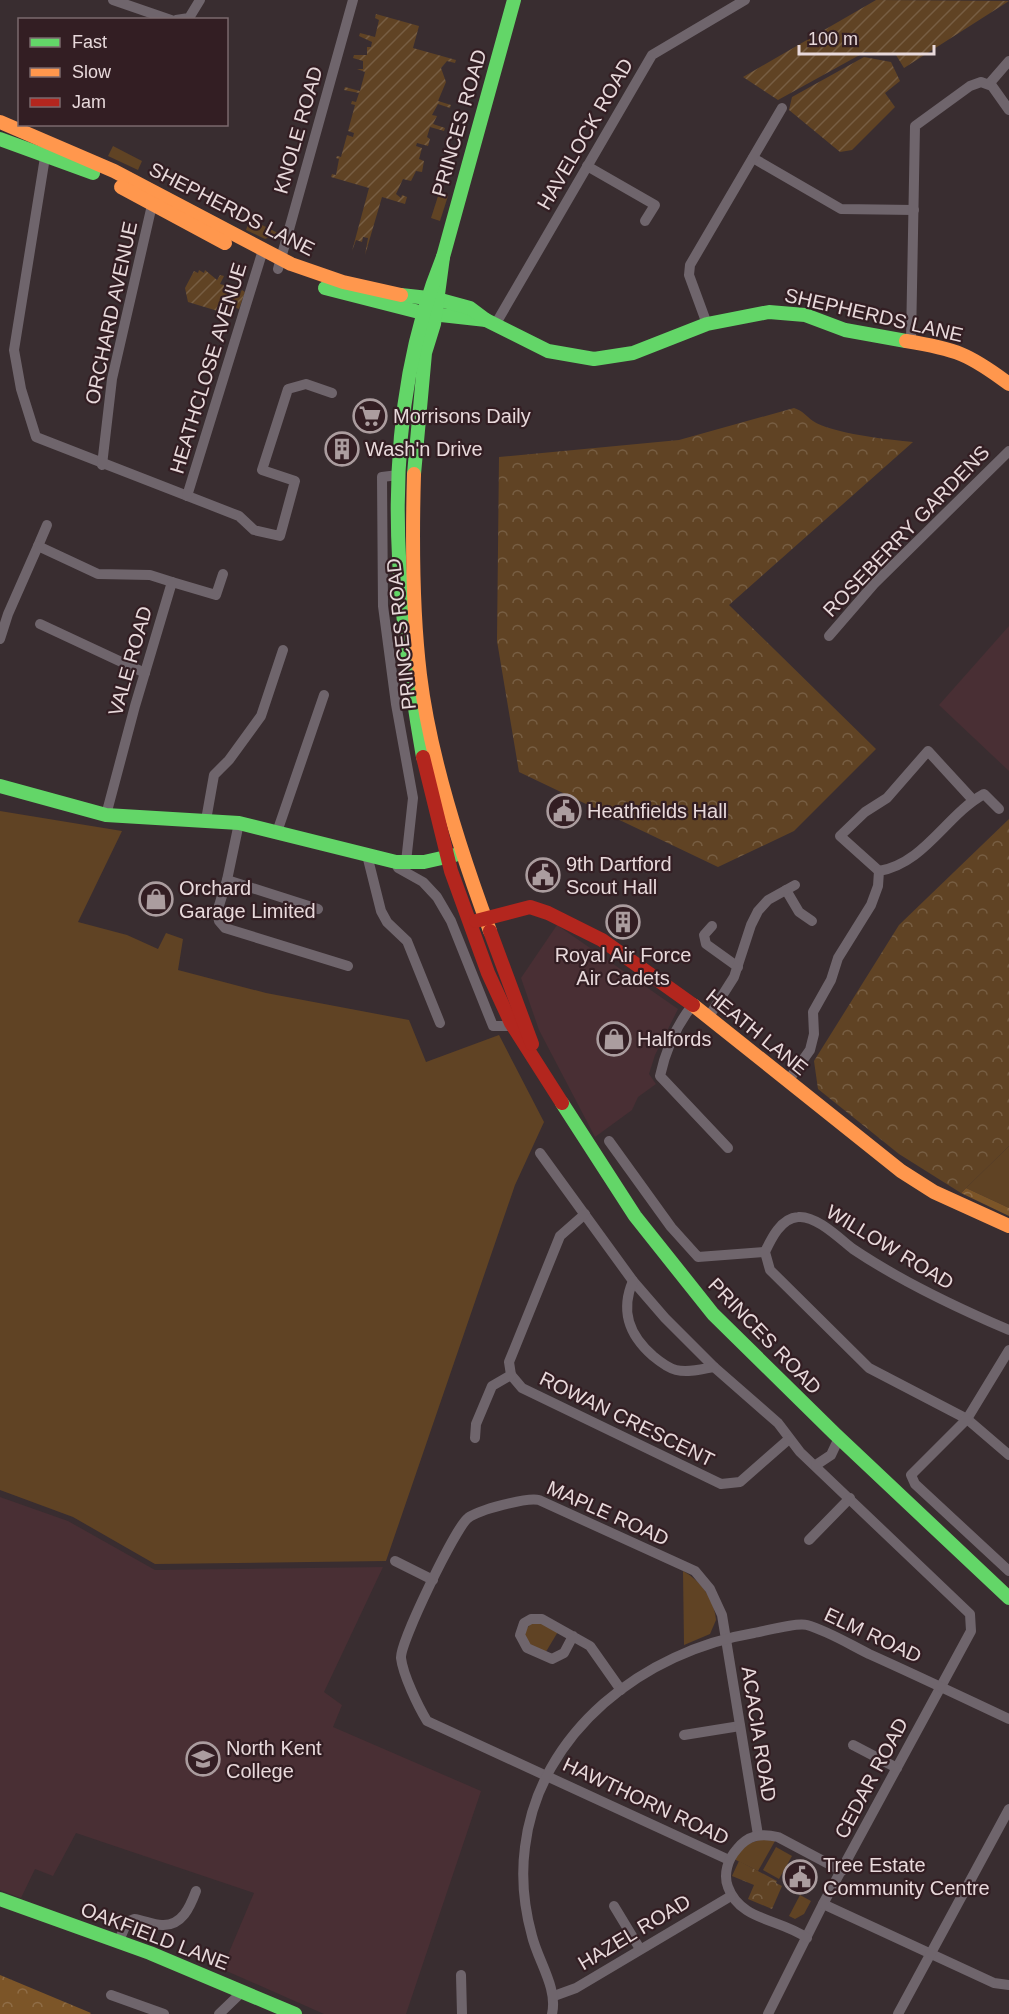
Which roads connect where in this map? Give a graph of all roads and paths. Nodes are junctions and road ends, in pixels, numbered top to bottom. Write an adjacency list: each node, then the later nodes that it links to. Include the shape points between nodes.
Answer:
1 (113, 0): 6 (street)
2 (200, 0): 7 (street)
3 (353, 0): 21 (street, KNOLE ROAD)
4 (514, 0): 22 (main road, PRINCES ROAD)
5 (745, 0): 16 (street, HAVELOCK ROAD, via 652,55)
6 (165, 18)
7 (189, 18)
8 (1009, 62): 9 (street)
9 (989, 84): 11 (street); 18 (street, via 970,86 920,120 914,129)
10 (782, 108): 15 (street)
11 (1009, 110)
12 (0, 122): 14 (main road, SHEPHERDS LANE)
13 (0, 139): 14 (main road, SHEPHERDS LANE)
14 (47, 148): 17 (main road, SHEPHERDS LANE); 20 (main road, SHEPHERDS LANE, via 114,171); 30 (street, via 14,350 36,437)
15 (753, 158): 18 (street, via 841,209); 25 (street, via 690,265 689,275)
16 (587, 166): 19 (street, via 655,205); 24 (street, HAVELOCK ROAD)
17 (152, 205): 20 (main road, SHEPHERDS LANE); 30 (street, ORCHARD AVENUE, via 112,379)
18 (914, 210): 26 (street)
19 (645, 221)
20 (261, 256): 21 (main road, SHEPHERDS LANE); 32 (street, HEATHCLOSE AVENUE)
21 (280, 264): 22 (main road, SHEPHERDS LANE, via 343,282); 23 (main road, SHEPHERDS LANE, via 335,291)
22 (431, 298): 23 (main road, PRINCES ROAD); 24 (main road, SHEPHERDS LANE, via 470,308)
23 (429, 314): 24 (main road, SHEPHERDS LANE); 31 (main road, PRINCES ROAD, via 417,331); 52 (main road, PRINCES ROAD, via 414,465 411,566 420,677 441,779)
24 (490, 323): 25 (main road, SHEPHERDS LANE, via 548,351 594,359 633,353)
25 (707, 324): 26 (main road, SHEPHERDS LANE, via 789,312 845,330)
26 (911, 341): 27 (main road, SHEPHERDS LANE, via 948,348 975,359)
27 (1009, 384)
28 (332, 393): 32 (street, via 306,384 288,389 262,470 294,481 280,536 254,530 239,516)
29 (1009, 451): 40 (street, ROSEBERRY GARDENS, via 874,584)
30 (102, 465): 32 (street)
31 (398, 475): 38 (main road, PRINCES ROAD); 39 (street, PRINCES ROAD, via 382,477 381,557)
32 (187, 496)
33 (47, 525): 34 (street)
34 (38, 546): 36 (street, via 98,574 150,575); 41 (street)
35 (223, 574): 36 (street, via 216,595)
36 (172, 582): 43 (street, VALE ROAD)
37 (40, 624): 43 (street)
38 (404, 631): 39 (street, PRINCES ROAD); 54 (main road, PRINCES ROAD, via 408,677 427,778)
39 (387, 633): 55 (street, PRINCES ROAD, via 414,811)
40 (829, 636)
41 (0, 639)
42 (283, 650): 49 (street, via 261,716 214,775)
43 (145, 673): 48 (street, VALE ROAD)
44 (324, 695): 51 (street)
45 (0, 786): 48 (main road)
46 (973, 800): 47 (street, via 984,794); 56 (street, via 923,849 895,868); 56 (street, via 928,751 887,798 864,812 840,836)
47 (999, 809)
48 (106, 815): 49 (main road)
49 (206, 820): 50 (main road)
50 (239, 823): 51 (main road); 57 (street)
51 (277, 832): 53 (main road)
52 (464, 854): 54 (main road); 59 (main road, PRINCES ROAD)
53 (367, 855): 55 (main road); 67 (street, via 381,911 407,941)
54 (447, 857): 55 (main road); 61 (main road, PRINCES ROAD)
55 (401, 862): 68 (street, via 398,868 423,882 451,921 493,1026)
56 (879, 872): 70 (street, via 871,905 838,958 813,1012 810,1050)
57 (227, 880): 58 (street); 63 (street, via 217,912 225,928)
58 (318, 909)
59 (485, 918): 61 (main road, HEATH LANE); 65 (main road, HEATH LANE, via 530,907 548,913 602,940); 69 (main road, PRINCES ROAD)
60 (812, 921): 64 (street, via 800,913 791,887 768,900 756,914)
61 (470, 923): 68 (main road, PRINCES ROAD)
62 (712, 926): 64 (street, via 704,936 706,944)
63 (348, 966)
64 (738, 968): 66 (street)
65 (692, 1006): 66 (main road, HEATH LANE); 72 (street, via 666,1048 660,1076)
66 (708, 1018): 70 (main road, HEATH LANE)
67 (440, 1023)
68 (513, 1026): 69 (main road, PRINCES ROAD)
69 (539, 1064): 84 (main road, PRINCES ROAD, via 596,1162 641,1227 733,1335)
70 (788, 1082): 75 (main road, HEATH LANE, via 901,1171 934,1192)
71 (609, 1141): 76 (street, via 670,1227 698,1257)
72 (728, 1148)
73 (540, 1154): 74 (street, CEDAR ROAD)
74 (585, 1214): 77 (street, CEDAR ROAD); 81 (street, via 560,1236 509,1362)
75 (1009, 1226)
76 (765, 1252): 78 (street, WILLOW ROAD, via 774,1234 800,1216 943,1301); 82 (street, via 770,1270 869,1368)
77 (633, 1281): 80 (street, CEDAR ROAD); 80 (street, via 626,1304 628,1323 640,1344 675,1370)
78 (1009, 1330)
79 (1009, 1350): 82 (street)
80 (714, 1367): 85 (street, CEDAR ROAD, via 778,1423)
81 (512, 1375): 83 (street, via 492,1386 476,1424); 85 (street, ROWAN CRESCENT, via 522,1388 721,1484 740,1482)
82 (967, 1419): 86 (street); 91 (street, via 911,1475 915,1484)
83 (476, 1438)
84 (839, 1438): 87 (street, via 831,1455); 93 (main road, PRINCES ROAD)
85 (789, 1439): 87 (street, CEDAR ROAD)
86 (1009, 1455)
87 (816, 1466): 88 (street, CEDAR ROAD)
88 (850, 1498): 89 (street); 96 (street, CEDAR ROAD, via 970,1614 971,1631)
89 (809, 1540)
90 (395, 1561): 92 (street)
91 (1009, 1571)
92 (433, 1580): 95 (street, MAPLE ROAD, via 470,1516 533,1499 697,1573 718,1603); 103 (street, MAPLE ROAD, via 402,1646 401,1659 427,1721)
93 (1009, 1598)
94 (573, 1636): 94 (street, via 564,1653 550,1659 527,1648 520,1634 525,1622 537,1618); 97 (street, via 593,1648)
95 (726, 1638): 96 (street, ELM ROAD, via 805,1624); 97 (street, ELM ROAD, via 667,1660); 99 (street, ACACIA ROAD)
96 (940, 1686): 98 (street, ELM ROAD); 102 (street, CEDAR ROAD)
97 (621, 1690): 103 (street, ELM ROAD, via 577,1730)
98 (1009, 1719)
99 (740, 1726): 100 (street); 105 (street, ACACIA ROAD)
100 (684, 1735)
101 (853, 1744): 102 (street)
102 (897, 1768): 107 (street, CEDAR ROAD)
103 (547, 1776): 106 (street, HAWTHORN ROAD); 121 (street, ELM ROAD, via 528,1826 524,1882 532,1937)
104 (1009, 1809): 116 (street)
105 (758, 1835): 106 (street, via 742,1842); 107 (street, via 778,1837)
106 (729, 1860): 109 (street, via 725,1875)
107 (842, 1871): 111 (street, CEDAR ROAD)
108 (196, 1891): 114 (street, via 189,1911 173,1924 160,1926 134,1918 127,1922)
109 (731, 1896): 113 (street, via 743,1909); 115 (street, HAZEL ROAD)
110 (0, 1899): 114 (main road, OAKFIELD LANE)
111 (823, 1904): 113 (street, CEDAR ROAD); 116 (street)
112 (614, 1906): 115 (street)
113 (807, 1938): 127 (street, CEDAR ROAD)
114 (118, 1943): 119 (main road, OAKFIELD LANE)
115 (640, 1950): 121 (street, HAZEL ROAD, via 576,1988)
116 (931, 1952): 118 (street, via 994,1983); 128 (street)
117 (461, 1975): 125 (street)
118 (1009, 1985)
119 (243, 1990): 123 (street); 124 (main road, OAKFIELD LANE)
120 (111, 1995): 122 (street)
121 (554, 1996): 126 (street, ELM ROAD)
122 (164, 2014)
123 (219, 2014)
124 (293, 2014)
125 (462, 2014)
126 (552, 2014)
127 (768, 2014)
128 (898, 2014)

